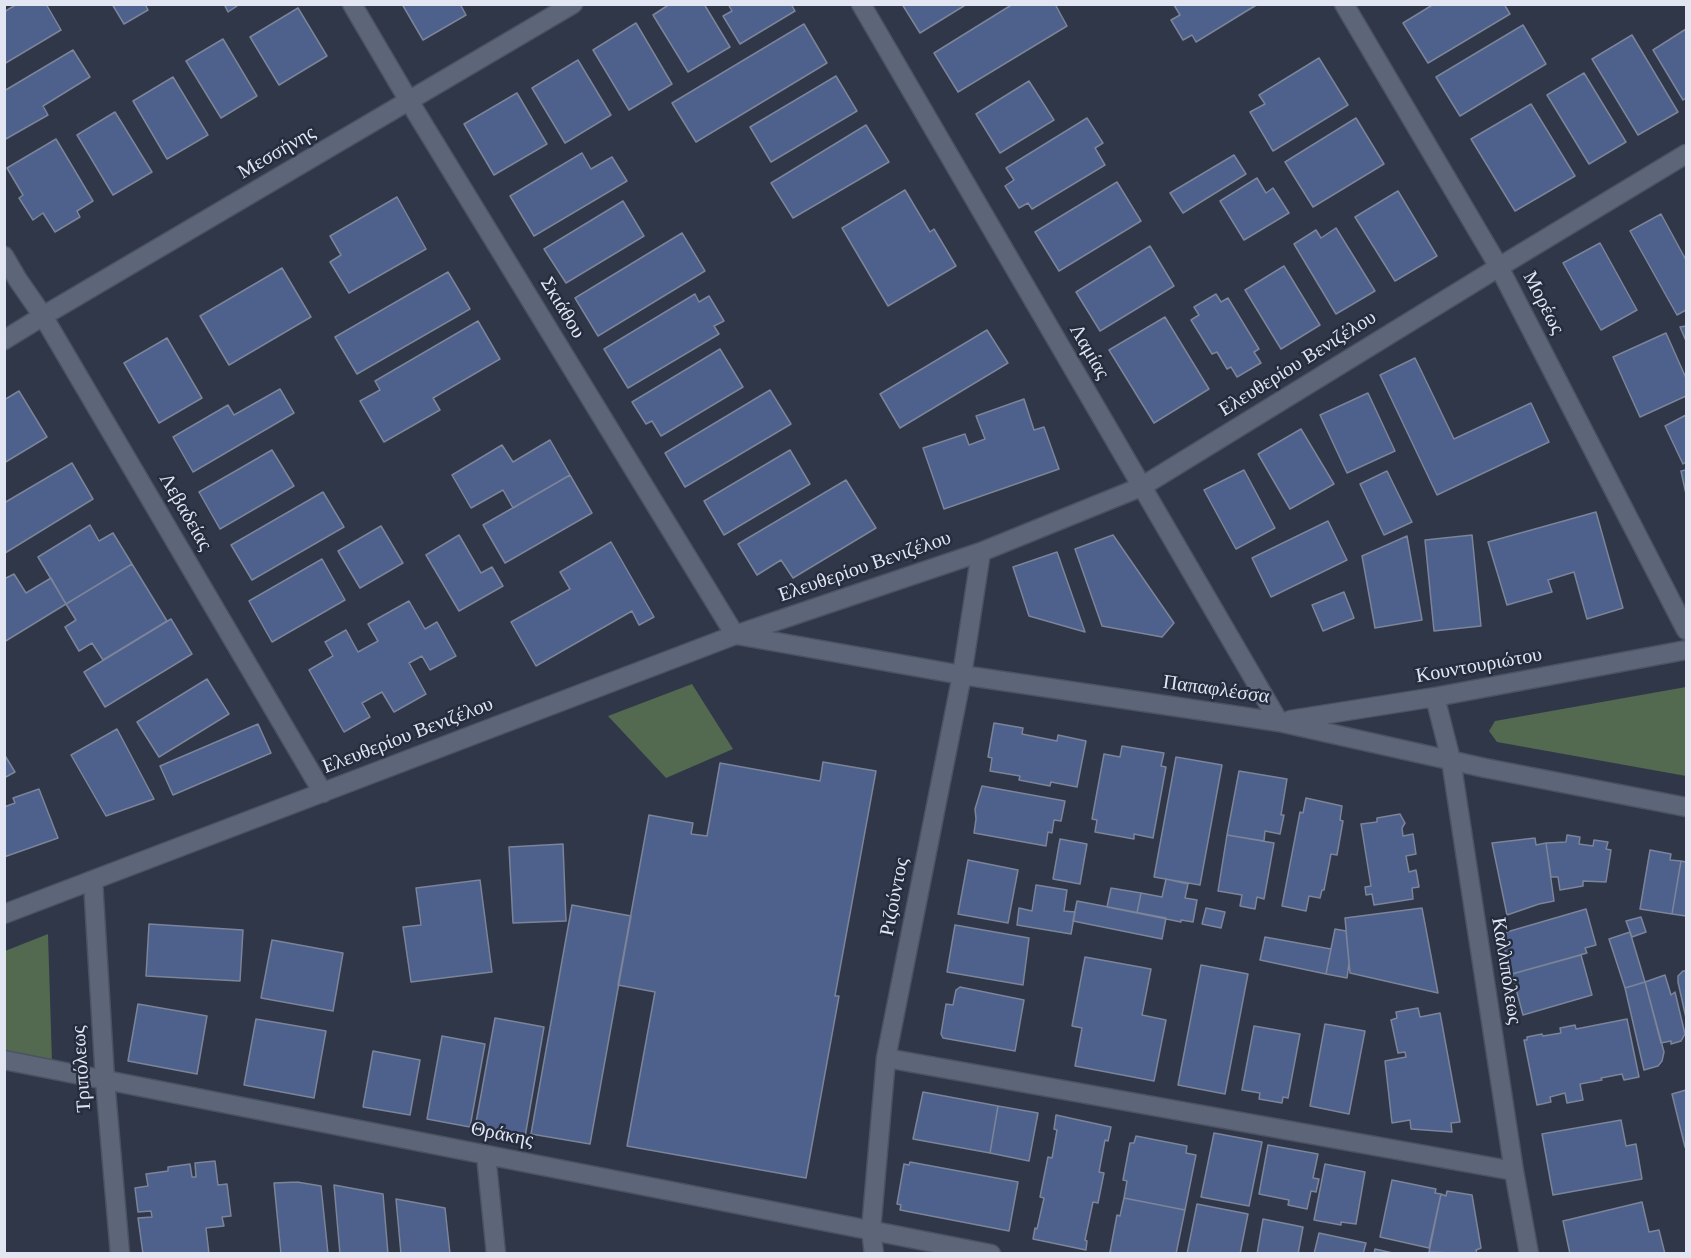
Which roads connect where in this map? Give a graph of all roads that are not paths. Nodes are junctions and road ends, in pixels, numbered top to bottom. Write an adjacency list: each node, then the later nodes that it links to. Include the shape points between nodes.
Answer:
1 (352, 4): 5 (street, Σκιάθου)
2 (573, 4): 5 (street, Μεσσήνης)
3 (861, 4): 11 (street, Λαμίας)
4 (1344, 4): 8 (street, Μορέως)
5 (409, 101): 9 (street, Μεσσήνης); 14 (street, Σκιάθου)
6 (1686, 154): 8 (street, Ελευθερίου Βενιζέλου)
7 (4, 256): 9 (street, Λεβαδείας)
8 (1499, 267): 11 (street, Ελευθερίου Βενιζέλου); 13 (street, Μορέως)
9 (43, 316): 10 (street, Μεσσήνης); 20 (street, Λεβαδείας)
10 (4, 340)
11 (1141, 487): 12 (street, Ελευθερίου Βενιζέλου); 18 (street, Λαμίας)
12 (981, 552): 14 (street, Ελευθερίου Βενιζέλου); 16 (street, Ριζούντος)
13 (1686, 630)
14 (735, 635): 16 (street, Παπαφλέσσα); 20 (street, Ελευθερίου Βενιζέλου)
15 (1686, 650): 17 (street, Κουντουριώτου)
16 (962, 675): 18 (street, Παπαφλέσσα); 24 (street, Ριζούντος)
17 (1435, 697): 18 (street, Κουντουριώτου); 19 (street, Καλλιπόλεως)
18 (1279, 722): 19 (street, Παπαφλέσσα)
19 (1451, 760): 21 (street, Παπαφλέσσα); 28 (street, Καλλιπόλεως)
20 (323, 793): 22 (street, Ελευθερίου Βενιζέλου)
21 (1686, 807)
22 (93, 880): 23 (street, Ελευθερίου Βενιζέλου); 26 (street, Τριπόλεως)
23 (4, 914)
24 (886, 1058): 28 (street); 29 (street, Ριζούντος)
25 (4, 1060): 26 (street, Θράκης)
26 (105, 1080): 27 (street, Θράκης); 30 (street, Τριπόλεως)
27 (486, 1155): 29 (street, Θράκης); 31 (street)
28 (1514, 1171): 34 (street, Καλλιπόλεως)
29 (871, 1230): 32 (street, Ριζούντος); 33 (street, Θράκης)
30 (120, 1254)
31 (496, 1254)
32 (874, 1254)
33 (991, 1254)
34 (1529, 1254)

